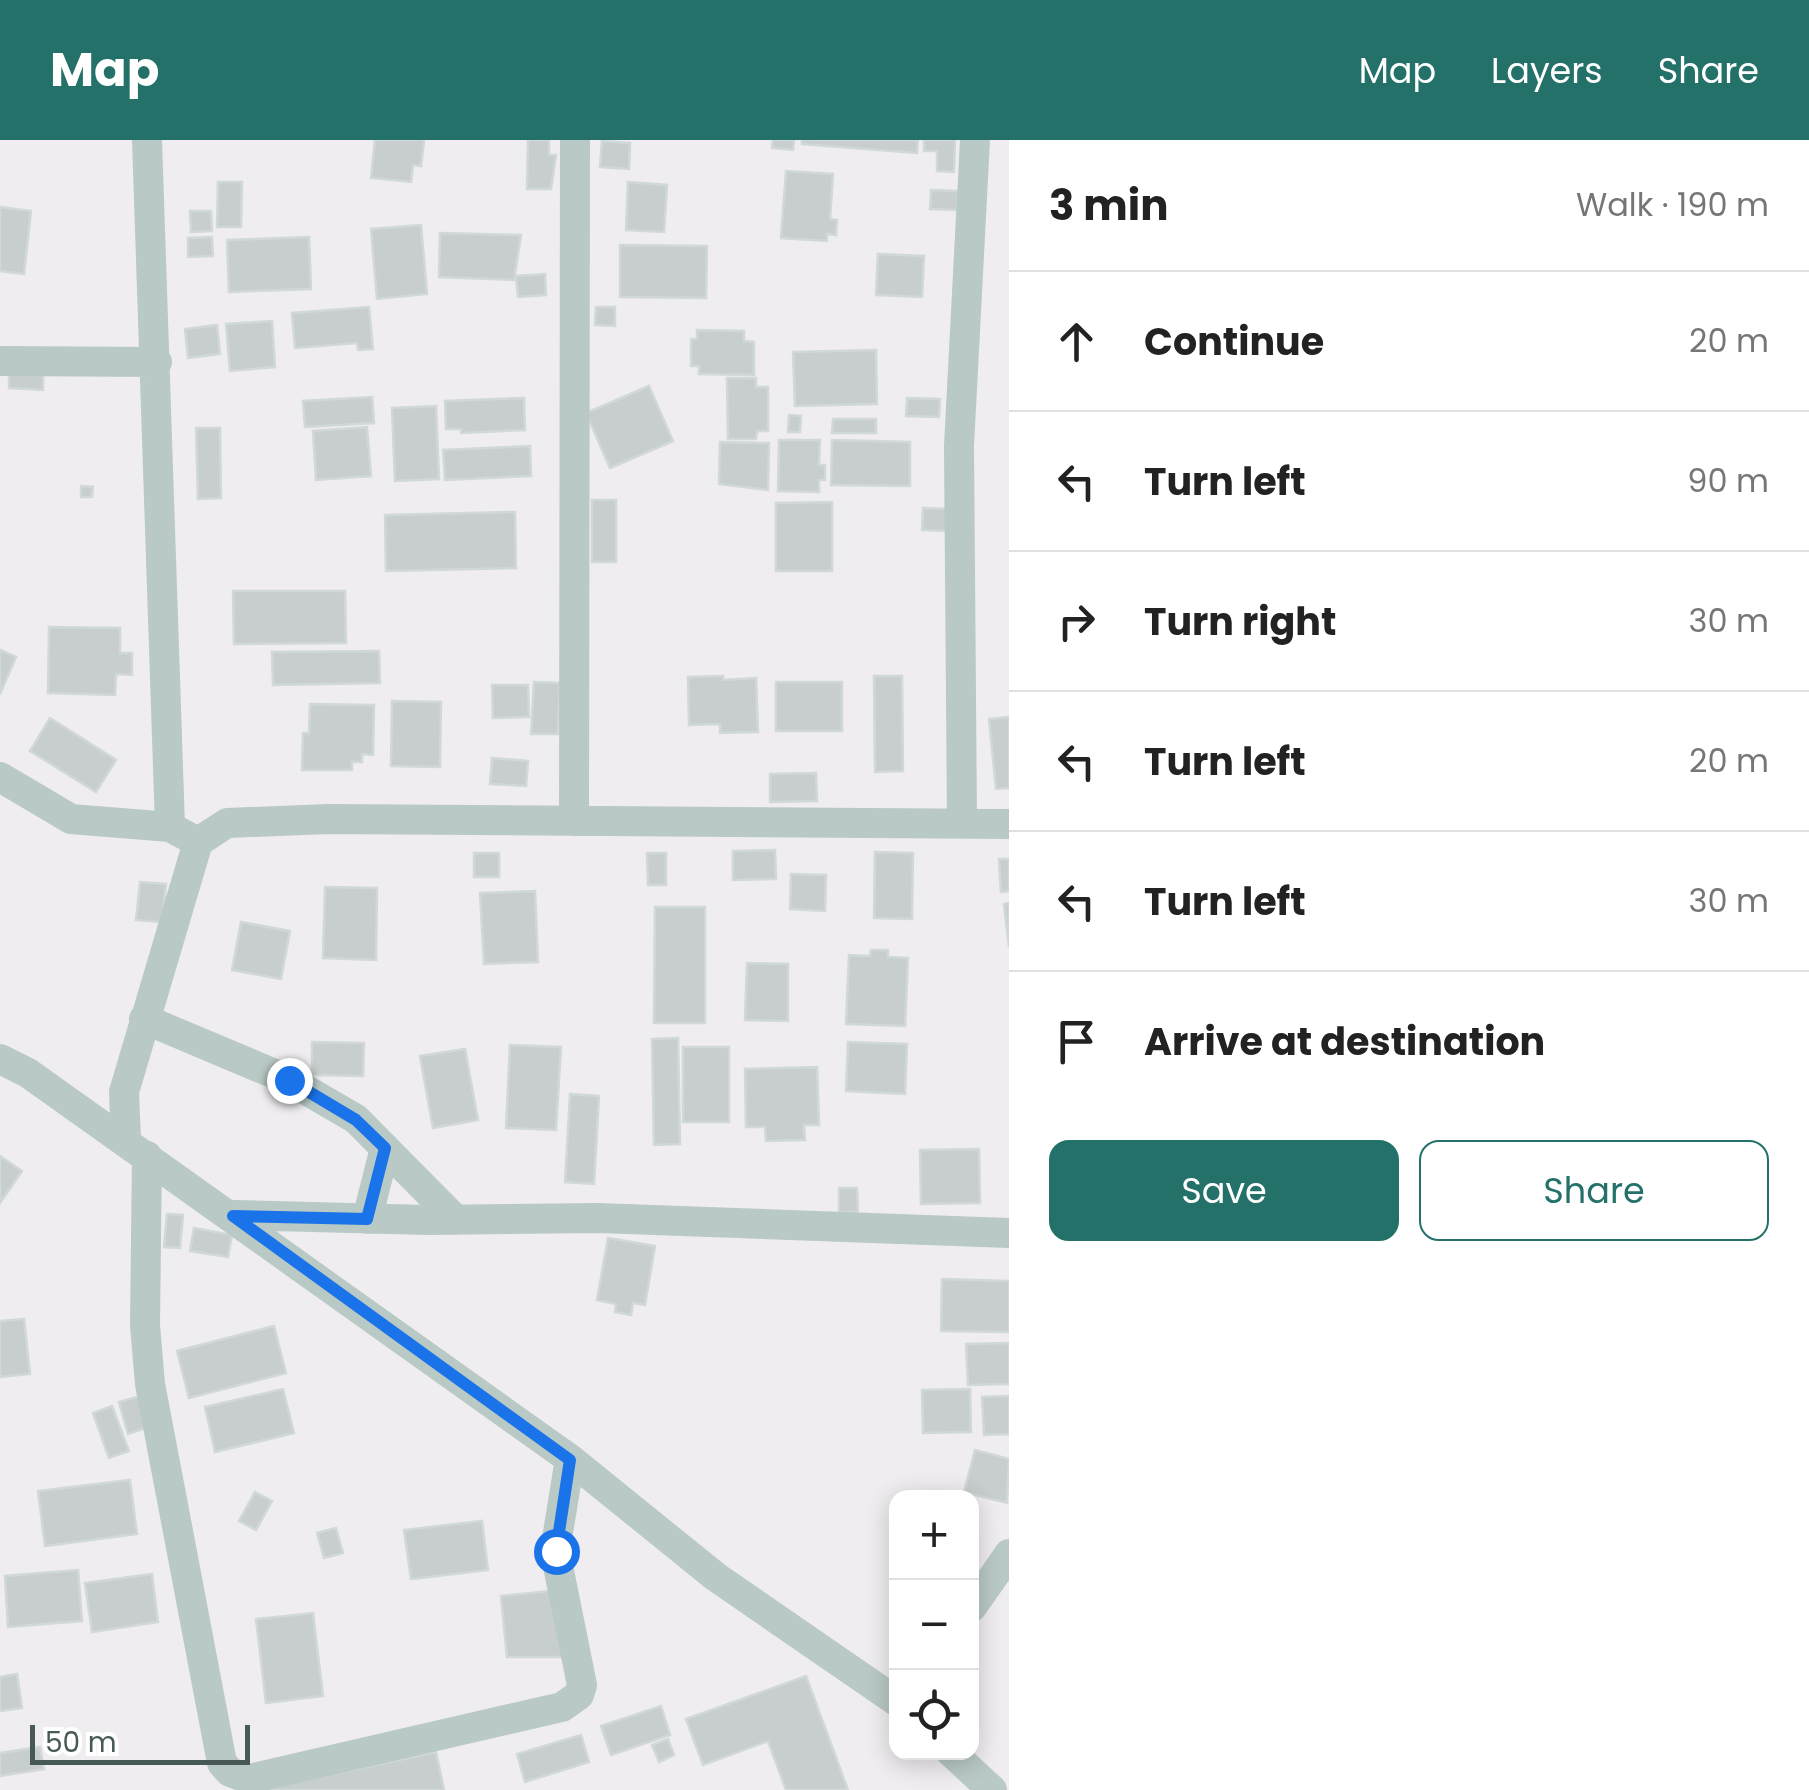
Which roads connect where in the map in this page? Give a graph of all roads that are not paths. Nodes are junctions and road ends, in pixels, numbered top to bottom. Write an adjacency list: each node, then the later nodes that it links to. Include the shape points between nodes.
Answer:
1 (147, 140): 5 (street)
2 (575, 140): 7 (street)
3 (976, 140): 8 (street, via 959,446)
4 (0, 361): 5 (street)
5 (157, 362): 10 (street)
6 (0, 777): 10 (street, via 71,819)
7 (574, 821): 8 (street); 11 (street, via 227,823)
8 (962, 823): 9 (street)
9 (1009, 824)
10 (170, 827): 11 (street)
11 (198, 842): 12 (street)
12 (144, 1018): 14 (street); 17 (street, via 289,1080 356,1120)
13 (0, 1059): 15 (street)
14 (124, 1092): 15 (street); 16 (street)
15 (68, 1101): 16 (street)
16 (137, 1148): 18 (street); 22 (street, via 150,1384 222,1764 230,1772 249,1780 562,1708 579,1695 556,1551)
17 (385, 1148): 19 (street); 20 (street)
18 (233, 1216): 19 (street); 22 (street)
19 (367, 1219): 20 (street)
20 (456, 1220): 21 (street, via 598,1218)
21 (1009, 1233)
22 (570, 1460): 25 (street, via 716,1576)
23 (1009, 1554): 24 (street)
24 (979, 1597)
25 (889, 1695)
26 (960, 1760): 27 (street)
27 (992, 1790)

